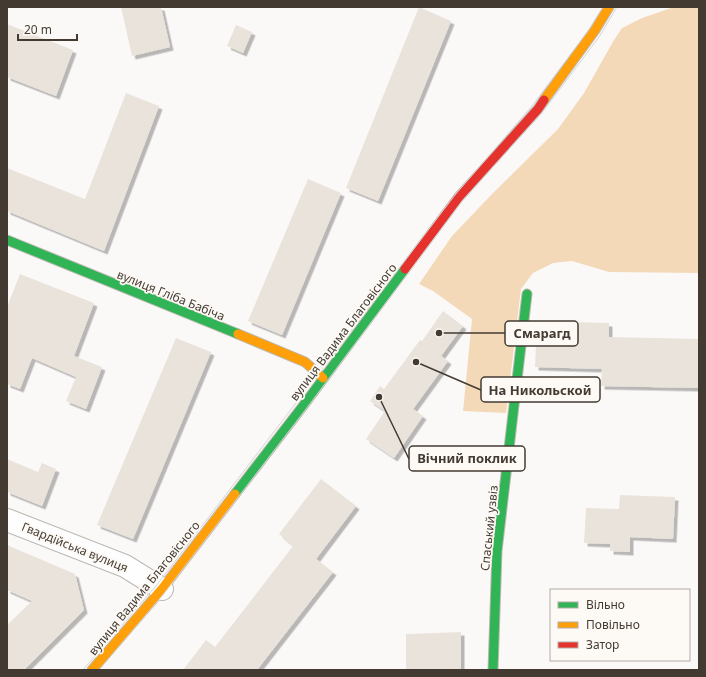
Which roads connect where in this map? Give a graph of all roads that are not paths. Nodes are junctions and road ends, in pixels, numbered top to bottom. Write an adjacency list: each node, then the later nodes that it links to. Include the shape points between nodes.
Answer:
1 (609, 7): 4 (street, вулиця Вадима Благовісного, via 538,109 458,198)
2 (7, 240): 4 (street, вулиця Гліба Бабіча, via 304,362)
3 (527, 294): 8 (street, Спаський узвіз, via 497,551)
4 (323, 378): 6 (street, вулиця Вадима Благовісного)
5 (7, 520): 6 (street, Гвардійська вулиця, via 125,566)
6 (162, 590): 7 (street, вулиця Вадима Благовісного)
7 (92, 670)
8 (493, 670)

